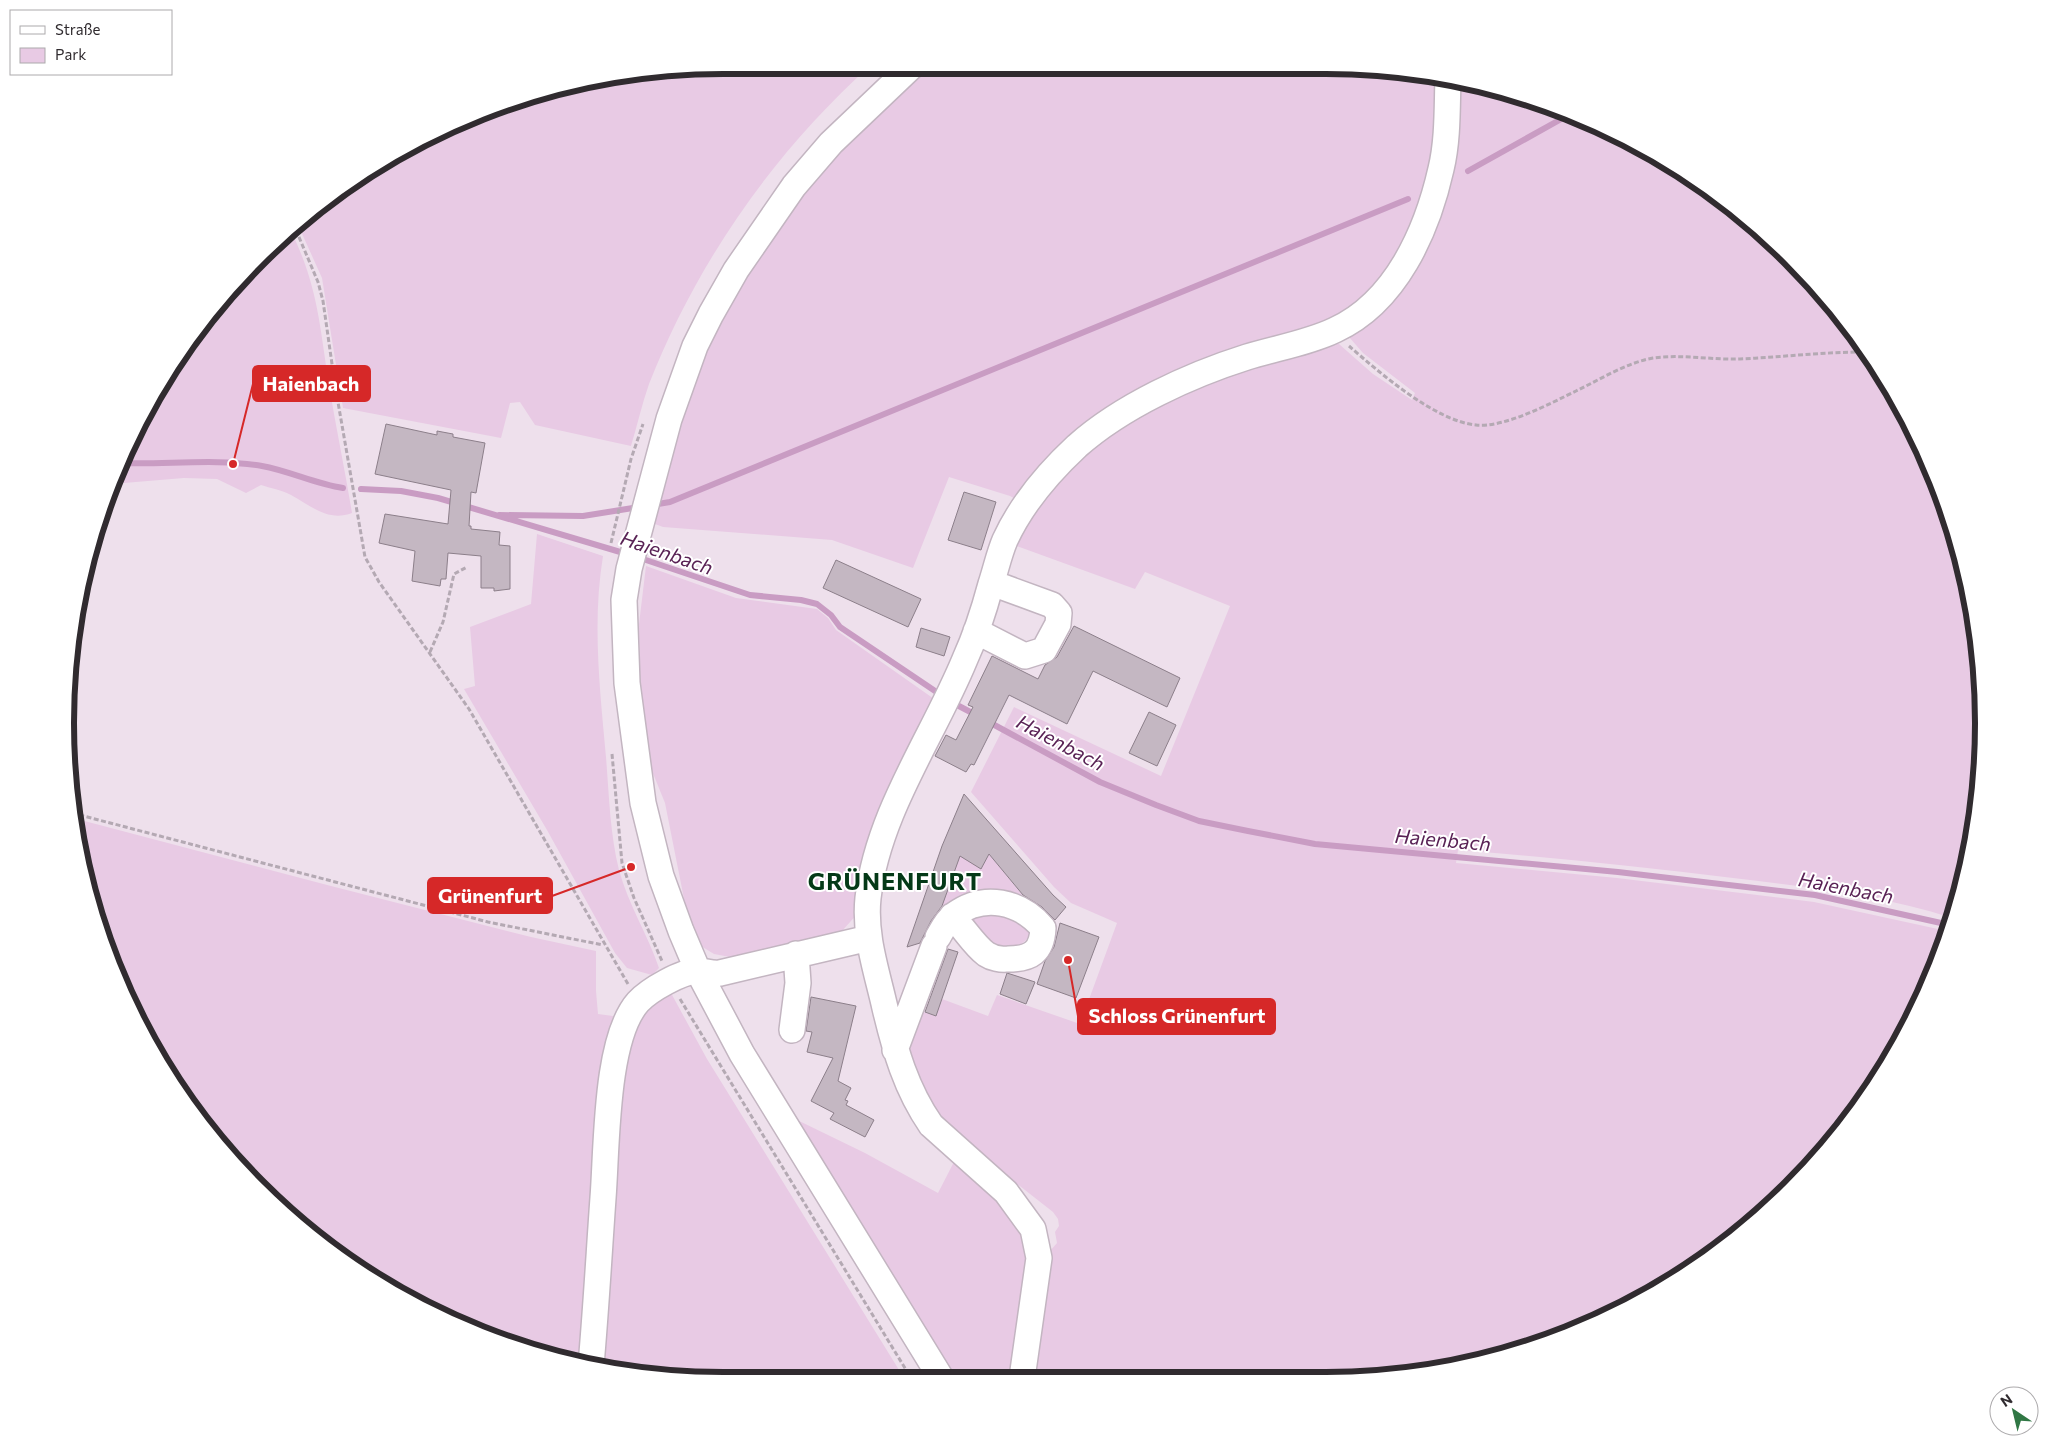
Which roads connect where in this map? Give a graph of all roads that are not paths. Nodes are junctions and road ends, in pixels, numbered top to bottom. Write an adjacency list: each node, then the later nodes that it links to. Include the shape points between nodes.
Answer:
1 (904, 74): 8 (street, via 831,143 794,186 736,270 692,354 668,419 629,568 624,600 627,682 643,803 668,896)
2 (1448, 85): 3 (street, via 1446,138 1441,168 1422,230 1381,297 1363,313 1335,330 1188,379 1119,416 1081,443 1032,494 1004,542)
3 (992, 583): 4 (street); 4 (street, via 1052,605 1058,613 1058,624 1044,650 1026,656)
4 (976, 631): 6 (street, via 885,830 868,899)
5 (952, 916): 10 (street, via 936,941)
6 (869, 938): 7 (street); 9 (street)
7 (796, 954): 8 (street, via 720,973); 11 (street, via 798,983)
8 (698, 971): 13 (street, via 670,980 639,1001 629,1014 621,1037 611,1094); 14 (street, via 742,1054)
9 (875, 971): 10 (street, via 890,988 903,992); 12 (street)
10 (921, 981): 12 (street)
11 (792, 1030)
12 (895, 1050): 15 (street, via 910,1089 931,1125 1006,1192 1033,1229 1040,1258)
13 (591, 1359)
14 (937, 1372)
15 (1023, 1372)

